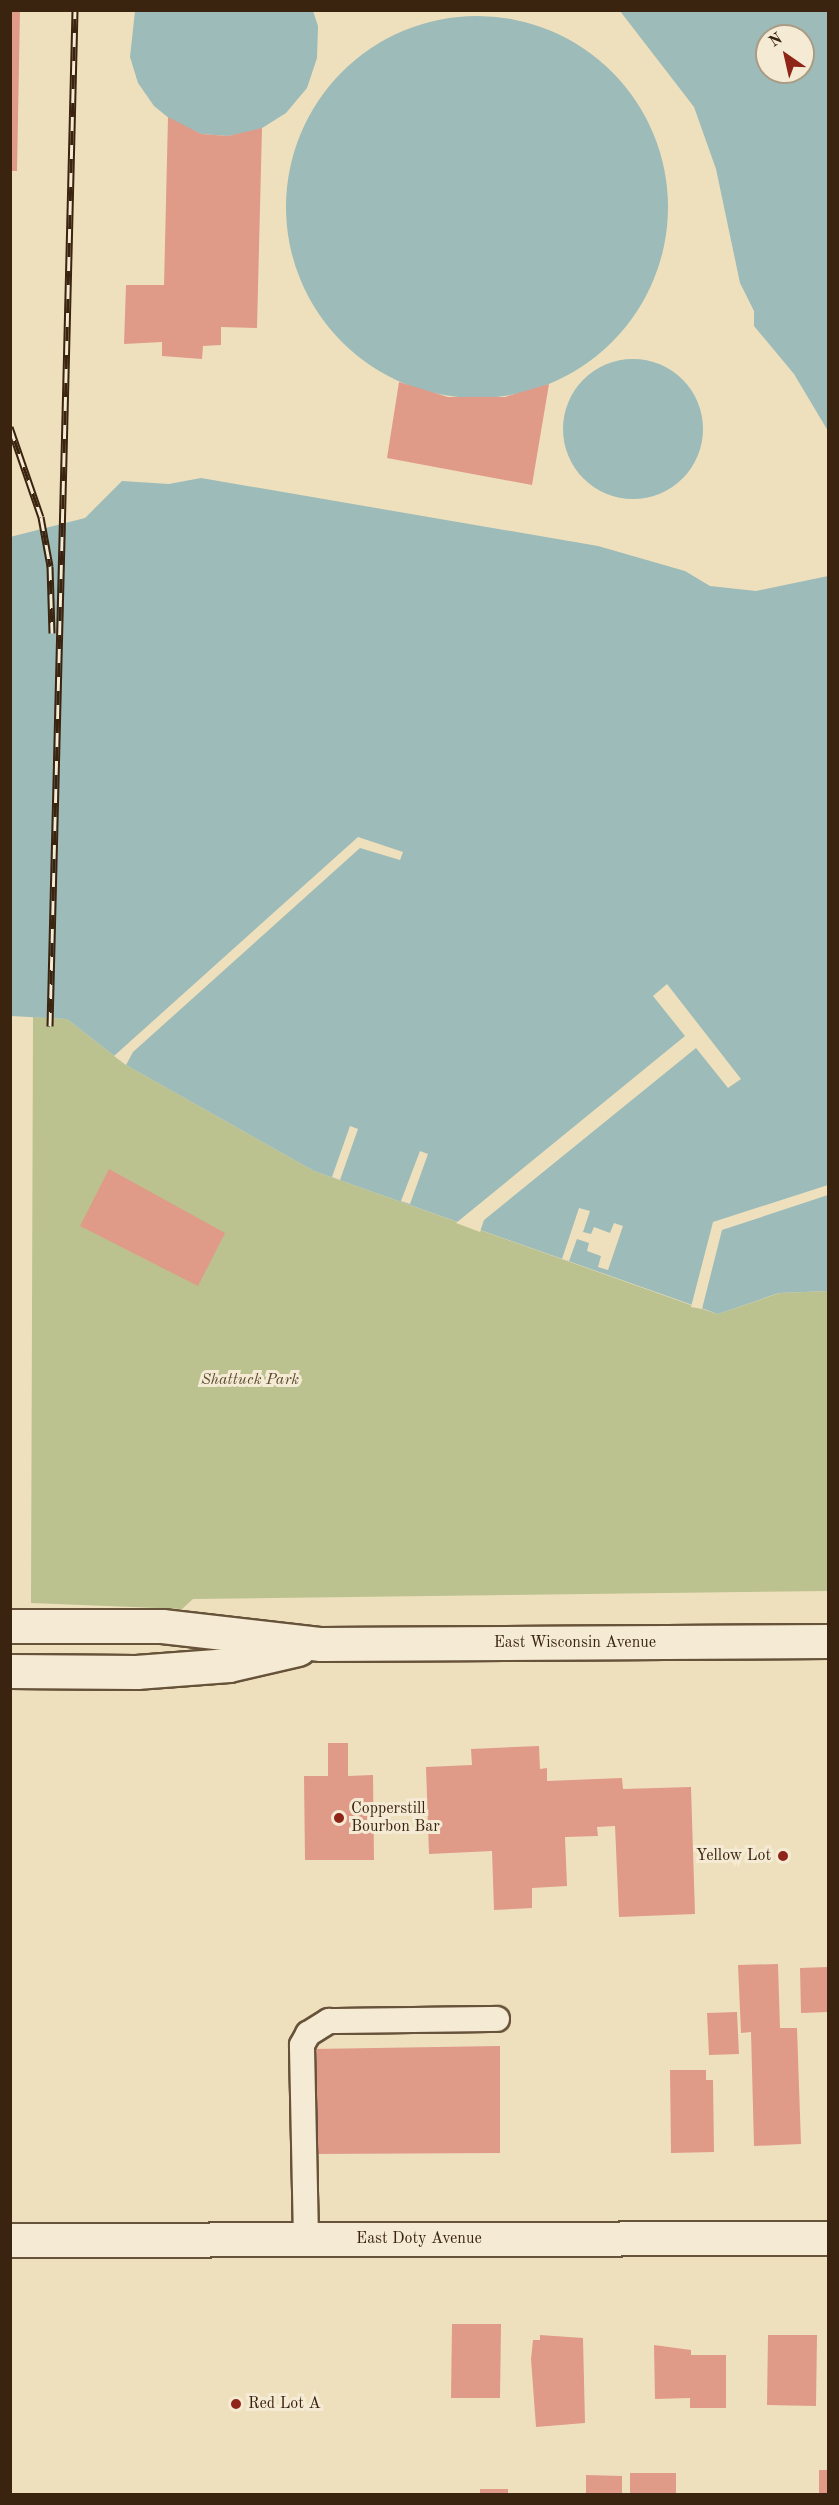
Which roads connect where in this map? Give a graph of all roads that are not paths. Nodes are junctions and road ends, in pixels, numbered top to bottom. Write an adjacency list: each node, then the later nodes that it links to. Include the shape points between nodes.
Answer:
1 (10, 1626): 3 (main road, East Wisconsin Avenue, via 162,1626)
2 (828, 1641): 3 (main road, East Wisconsin Avenue)
3 (321, 1644): 4 (main road, East Wisconsin Avenue, via 229,1665 136,1672)
4 (10, 1671)
5 (497, 2019): 7 (lane, via 329,2021 309,2034 302,2045)
6 (828, 2238): 7 (main road, East Doty Avenue)
7 (306, 2239): 8 (main road, East Doty Avenue)
8 (10, 2240)

